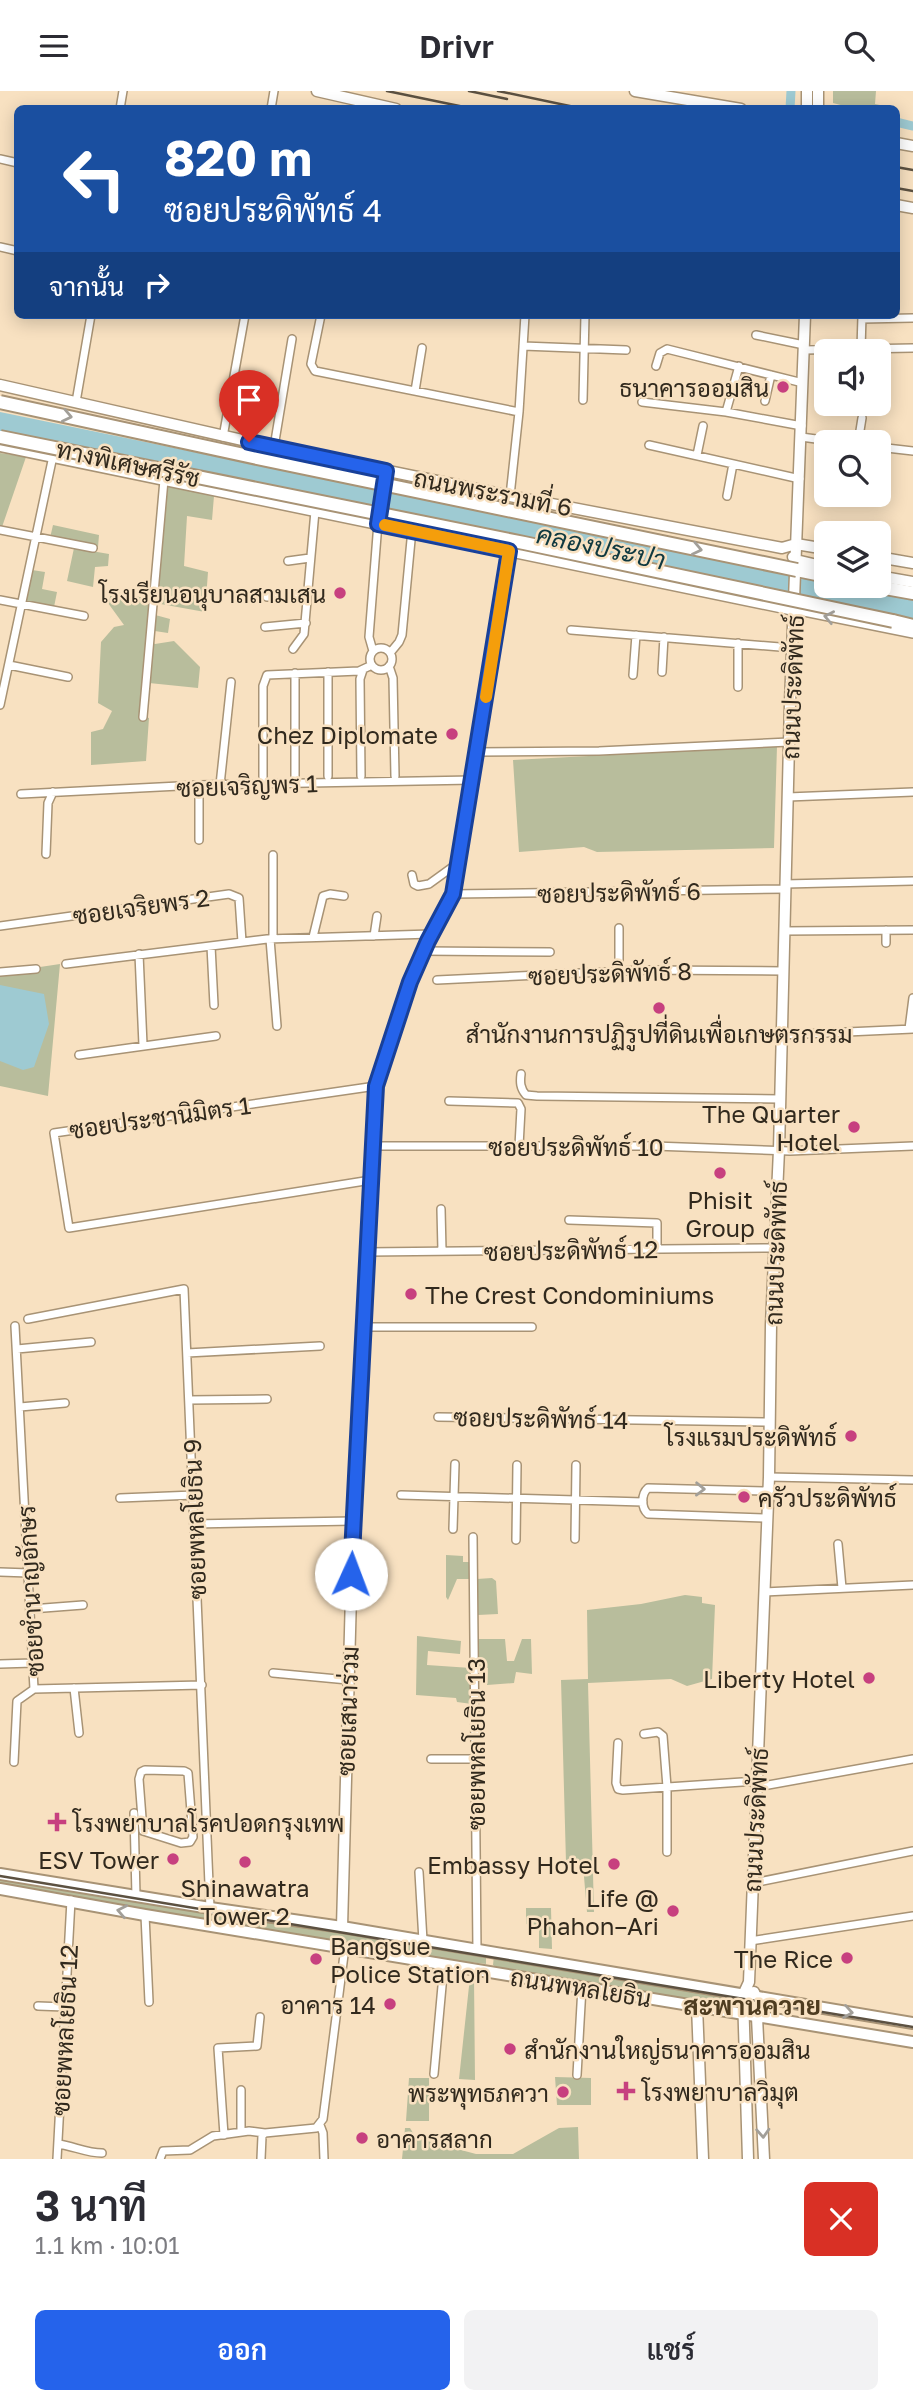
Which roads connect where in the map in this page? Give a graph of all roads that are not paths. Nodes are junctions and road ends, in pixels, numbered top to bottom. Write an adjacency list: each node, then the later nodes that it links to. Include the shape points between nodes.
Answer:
1 (317, 91): 4 (main road)
2 (635, 91): 3 (main road)
3 (694, 103): 5 (main road); 6 (main road)
4 (378, 105)
5 (699, 105)
6 (710, 105)
7 (90, 319): 34 (street)
8 (244, 319): 43 (street)
9 (320, 319): 30 (street, via 312,355 315,371)
10 (523, 319): 17 (street)
11 (586, 319): 19 (street)
12 (805, 319): 20 (main road, ถนนประดิพัทธ์)
13 (862, 319): 16 (street)
14 (756, 335): 20 (street)
15 (292, 339): 48 (street)
16 (861, 339)
17 (523, 346): 19 (street); 36 (street)
18 (422, 348): 30 (street)
19 (583, 348): 24 (street); 31 (street)
20 (804, 348): 21 (street); 28 (main road, ถนนประดิพัทธ์)
21 (814, 348)
22 (891, 348): 23 (street)
23 (913, 348)
24 (626, 350)
25 (656, 366): 26 (street, via 660,353 667,349)
26 (739, 366): 27 (street); 37 (street)
27 (771, 375): 28 (street); 32 (street)
28 (803, 383): 40 (main road, ถนนประดิพัทธ์)
29 (0, 385): 34 (main road, ถนนพระรามที่ 6)
30 (415, 391): 36 (street)
31 (583, 400)
32 (765, 401)
33 (0, 402): 75 (highway, ทางพิเศษศรีรัช, one-way to 75, bridge)
34 (76, 402): 43 (main road, ถนนพระรามที่ 6)
35 (642, 402): 37 (street)
36 (519, 412): 57 (street)
37 (726, 412): 40 (street)
38 (862, 418): 41 (street)
39 (703, 426): 52 (street)
40 (802, 426): 44 (main road, ถนนประดิพัทธ์)
41 (860, 430)
42 (0, 437): 87 (highway, ทางพิเศษศรีรัช, bridge)
43 (223, 437): 48 (main road, ถนนพระรามที่ 6)
44 (801, 437): 45 (street); 55 (main road, ถนนประดิพัทธ์)
45 (814, 439)
46 (649, 445): 52 (street)
47 (0, 446): 51 (main road)
48 (274, 447): 54 (main road, ถนนพระรามที่ 6)
49 (891, 448): 50 (street)
50 (913, 451)
51 (52, 456): 56 (main road); 62 (street)
52 (696, 456): 53 (street)
53 (733, 464): 55 (street); 58 (street)
54 (386, 471): 57 (main road, ถนนพระรามที่ 6); 60 (street)
55 (800, 479): 64 (main road, ถนนประดิพัทธ์)
56 (164, 480): 59 (main road); 110 (street)
57 (510, 496): 67 (main road, ถนนพระรามที่ 6)
58 (727, 496)
59 (315, 511): 60 (main road); 69 (street)
60 (378, 524): 68 (main road); 96 (street, via 369,637)
61 (0, 530): 62 (street)
62 (35, 537): 66 (street); 83 (street)
63 (411, 540): 97 (street, via 402,635)
64 (796, 544): 65 (main road, ถนนพระรามที่ 6); 67 (main road, ถนนพระรามที่ 6); 71 (main road, ถนนประดิพัทธ์)
65 (814, 547)
66 (93, 548)
67 (782, 548): 71 (main road, ถนนพระรามที่ 6)
68 (509, 551): 84 (main road); 112 (main road, ซอยเสนาร่วม)
69 (310, 558): 72 (street); 80 (street)
70 (891, 559): 73 (main road)
71 (796, 560): 74 (main road, ถนนพระรามที่ 6); 84 (main road, ถนนประดิพัทธ์)
72 (289, 561)
73 (913, 563)
74 (814, 564)
75 (814, 574)
76 (891, 578): 77 (main road)
77 (913, 582)
78 (891, 589): 79 (highway)
79 (913, 593)
80 (308, 594): 81 (street); 86 (street)
81 (267, 597)
82 (0, 600): 83 (street)
83 (22, 603): 85 (street); 99 (street)
84 (794, 610): 90 (street, one-way to 84); 94 (main road, ถนนประดิพัทธ์)
85 (84, 616)
86 (306, 623): 88 (street); 95 (street)
87 (913, 626)
88 (265, 627)
89 (571, 630): 91 (street)
90 (913, 634)
91 (636, 635): 92 (street); 105 (street)
92 (664, 637): 93 (street); 103 (street)
93 (738, 643): 94 (street); 108 (street)
94 (792, 648): 111 (main road, ถนนประดิพัทธ์)
95 (293, 649)
96 (373, 651): 97 (street, via 381,648); 98 (street)
97 (390, 653): 100 (street)
98 (372, 664): 100 (street, via 379,669); 101 (street)
99 (9, 665): 106 (street); 109 (street)
100 (389, 666): 115 (street)
101 (363, 670): 102 (street); 114 (street)
102 (328, 672): 104 (street); 113 (street)
103 (662, 672)
104 (295, 673): 116 (street, via 264,678); 117 (street)
105 (633, 674)
106 (68, 677)
107 (231, 682): 120 (street)
108 (738, 687)
109 (0, 705)
110 (143, 717)
111 (789, 742): 112 (street); 124 (main road, ถนนประดิพัทธ์)
112 (477, 752): 118 (main road, ซอยเสนาร่วม)
113 (328, 776)
114 (361, 776)
115 (395, 776)
116 (263, 777)
117 (295, 777)
118 (473, 780): 120 (street, ซอยเจริญพร 1); 128 (main road, ซอยเสนาร่วม)
119 (198, 785): 120 (street, ซอยเจริญพร 1); 121 (street, ซอยเจริญพร 1); 125 (street)
120 (220, 785)
121 (53, 792): 123 (street, ซอยเจริญพร 1); 126 (street, via 48,803)
122 (913, 792): 124 (street)
123 (21, 794)
124 (788, 797): 131 (main road, ถนนประดิพัทธ์)
125 (199, 840)
126 (46, 854)
127 (273, 855): 143 (street)
128 (459, 862): 129 (street, via 425,886 414,884); 132 (main road, ซอยเสนาร่วม)
129 (412, 875)
130 (913, 881): 131 (street, ซอยประดิพัทธ์ 6)
131 (785, 886): 132 (street, ซอยประดิพัทธ์ 6); 139 (main road, ถนนประดิพัทธ์)
132 (453, 894): 140 (main road, ซอยเสนาร่วม)
133 (344, 897): 142 (street, via 323,896)
134 (377, 916): 141 (street)
135 (0, 926): 144 (street, ซอยเจริยพร 2, via 229,894 239,898)
136 (619, 928): 152 (street)
137 (886, 930): 138 (street); 139 (street); 145 (street)
138 (913, 930)
139 (784, 931): 153 (main road, ถนนประดิพัทธ์)
140 (431, 934): 141 (street, ซอยเจริยพร 2); 147 (main road, ซอยเสนาร่วม)
141 (374, 936): 142 (street, ซอยเจริยพร 2)
142 (313, 937): 143 (street, ซอยเจริยพร 2)
143 (271, 939): 144 (street, ซอยเจริยพร 2); 158 (street)
144 (242, 942): 146 (street, ซอยเจริยพร 2)
145 (886, 943)
146 (211, 946): 149 (street, ซอยเจริยพร 2); 157 (street)
147 (423, 951): 148 (street); 165 (main road, ซอยเสนาร่วม)
148 (550, 951)
149 (139, 954): 150 (street, ซอยเจริยพร 2); 162 (street)
150 (66, 964)
151 (36, 969): 154 (street)
152 (619, 971): 153 (street, ซอยประดิพัทธ์ 8); 155 (street, ซอยประดิพัทธ์ 8)
153 (783, 971): 160 (main road, ถนนประดิพัทธ์)
154 (0, 972)
155 (437, 980)
156 (913, 998): 159 (street)
157 (214, 1005)
158 (277, 1026)
159 (911, 1029): 160 (street)
160 (781, 1035): 166 (main road, ถนนประดิพัทธ์)
161 (216, 1036): 162 (street)
162 (143, 1045): 163 (street)
163 (79, 1055)
164 (521, 1074): 166 (street, via 520,1086 526,1095)
165 (376, 1086): 168 (main road, ซอยเสนาร่วม); 172 (street, ซอยประชานิมิตร 1, via 54,1133 69,1229)
166 (780, 1098): 171 (main road, ถนนประดิพัทธ์)
167 (449, 1101): 169 (street, via 518,1103)
168 (373, 1146): 169 (street, ซอยประดิพัทธ์ 10); 172 (main road, ซอยเสนาร่วม)
169 (519, 1146): 171 (street, ซอยประดิพัทธ์ 10)
170 (913, 1146): 171 (street, ซอยประดิพัทธ์ 10)
171 (779, 1150): 175 (main road, ถนนประดิพัทธ์)
172 (371, 1180): 178 (main road, ซอยเสนาร่วม)
173 (441, 1209): 177 (street)
174 (569, 1220): 176 (street, via 657,1223)
175 (774, 1248): 176 (street, ซอยประดิพัทธ์ 12); 192 (main road, ถนนประดิพัทธ์)
176 (657, 1249): 177 (street, ซอยประดิพัทธ์ 12)
177 (442, 1251): 178 (street, ซอยประดิพัทธ์ 12)
178 (367, 1252): 181 (main road, ซอยเสนาร่วม)
179 (28, 1319): 186 (street, ซอยพหลโยธิน 9, via 184,1289)
180 (15, 1326): 185 (street, ซอยชำนาญอักษร)
181 (363, 1327): 182 (street); 207 (main road, ซอยเสนาร่วม)
182 (532, 1327)
183 (91, 1342): 185 (street)
184 (320, 1346): 186 (street)
185 (17, 1349): 190 (street, ซอยชำนาญอักษร)
186 (187, 1353): 188 (street, ซอยพหลโยธิน 9)
187 (267, 1399): 188 (street)
188 (189, 1400): 199 (street, ซอยพหลโยธิน 9)
189 (65, 1403): 190 (street)
190 (20, 1407): 215 (street, ซอยชำนาญอักษร)
191 (439, 1417): 192 (street, ซอยประดิพัทธ์ 14)
192 (769, 1422): 196 (main road, ถนนประดิพัทธ์)
193 (455, 1464): 201 (street)
194 (516, 1465): 203 (street)
195 (576, 1465): 204 (street)
196 (769, 1477): 197 (street); 198 (main road, ถนนประดิพัทธ์)
197 (913, 1480)
198 (768, 1491): 205 (street, one-way to 198, via 648,1488); 206 (main road, ถนนประดิพัทธ์)
199 (194, 1495): 202 (street); 208 (street, ซอยพหลโยธิน 9)
200 (401, 1495): 201 (street)
201 (454, 1497): 203 (street); 209 (street)
202 (120, 1498)
203 (516, 1498): 204 (street); 212 (street)
204 (576, 1499): 205 (street); 211 (street)
205 (643, 1501): 206 (street, via 648,1514)
206 (767, 1518): 218 (main road, ถนนประดิพัทธ์)
207 (354, 1521): 208 (street); 224 (main road, ซอยเสนาร่วม)
208 (194, 1524): 225 (street, ซอยพหลโยธิน 9)
209 (453, 1529)
210 (474, 1537): 232 (street, ซอยพหลโยธิน 13)
211 (575, 1539)
212 (516, 1540)
213 (838, 1544): 217 (street)
214 (0, 1573): 215 (street)
215 (29, 1573): 220 (street, ซอยชำนาญอักษร)
216 (913, 1585): 217 (street)
217 (842, 1588): 218 (street)
218 (764, 1592): 235 (main road, ถนนประดิพัทธ์)
219 (83, 1605): 220 (street)
220 (30, 1609): 221 (street, ซอยชำนาญอักษร)
221 (33, 1663): 222 (street); 227 (street, ซอยชำนาญอักษร)
222 (0, 1664)
223 (272, 1673): 224 (street)
224 (348, 1680): 251 (main road, ซอยเสนาร่วม)
225 (202, 1685): 226 (street, ซอยชำนาญอักษร); 239 (street, ซอยพหลโยธิน 9)
226 (74, 1688): 227 (street, ซอยชำนาญอักษร); 228 (street)
227 (34, 1689): 234 (street, via 17,1701)
228 (79, 1733)
229 (644, 1734): 236 (street, via 663,1736)
230 (618, 1743): 236 (street, via 618,1789)
231 (431, 1759): 232 (street)
232 (475, 1759): 255 (street, ซอยพหลโยธิน 13)
233 (913, 1759): 235 (street)
234 (14, 1762)
235 (757, 1784): 236 (street); 244 (main road, ถนนประดิพัทธ์)
236 (667, 1787): 240 (street)
237 (134, 1813): 246 (street)
238 (192, 1824): 238 (street, via 188,1773 141,1772 143,1831 190,1842); 239 (street)
239 (208, 1826): 248 (street, ซอยพหลโยธิน 9)
240 (667, 1851)
241 (913, 1851): 244 (street)
242 (419, 1872): 252 (street)
243 (0, 1874): 246 (main road, ถนนพหลโยธิน)
244 (753, 1883): 253 (main road, ถนนประดิพัทธ์)
245 (0, 1889): 247 (main road, ถนนพหลโยธิน)
246 (136, 1896): 248 (main road, ถนนพหลโยธิน)
247 (71, 1900): 249 (main road, ถนนพหลโยธิน, one-way to 247); 264 (street, ซอยพหลโยธิน 12)
248 (210, 1908): 251 (main road, ถนนพหลโยธิน)
249 (145, 1915): 254 (main road, ถนนพหลโยธิน); 261 (street)
250 (913, 1916): 253 (street)
251 (342, 1927): 252 (main road, ถนนพหลโยธิน)
252 (423, 1941): 255 (main road, ถนนพหลโยธิน)
253 (750, 1941): 257 (main road, ถนนประดิพัทธ์)
254 (345, 1947): 256 (main road, ถนนพหลโยธิน); 273 (street)
255 (477, 1951): 259 (main road, ถนนพหลโยธิน)
256 (444, 1964): 258 (main road, ถนนพหลโยธิน); 270 (street)
257 (749, 1982): 259 (main road, ถนนประดิพัทธ์); 260 (main road, ถนนประดิพัทธ์)
258 (582, 1987): 263 (main road, ถนนพหลโยธิน); 271 (street)
259 (743, 1995): 260 (main road, ถนนพหลโยธิน); 265 (main road, ถนนประดิพัทธ์)
260 (756, 1997): 266 (main road, ถนนประดิพัทธ์); 268 (main road, ถนนพหลโยธิน, one-way to 268)
261 (149, 2002)
262 (38, 2006): 264 (street)
263 (697, 2006): 265 (main road, ถนนพหลโยธิน); 283 (main road)
264 (65, 2007): 277 (street, ซอยพหลโยธิน 12)
265 (743, 2013): 266 (main road, ถนนพหลโยธิน); 284 (main road, ถนนประดิพัทธ์)
266 (757, 2016): 269 (main road, ถนนพหลโยธิน); 285 (main road, ถนนประดิพัทธ์, one-way to 285)
267 (260, 2017): 276 (street, via 257,2046 218,2047)
268 (913, 2023)
269 (913, 2042)
270 (434, 2074)
271 (577, 2075)
272 (241, 2090): 274 (street)
273 (320, 2125): 275 (street); 282 (street)
274 (241, 2132): 275 (street); 276 (street)
275 (265, 2133): 281 (street)
276 (223, 2135): 280 (street, via 190,2150 163,2151)
277 (58, 2144): 278 (street); 279 (street, ซอยพหลโยธิน 12)
278 (102, 2153)
279 (57, 2159)
280 (160, 2159)
281 (261, 2159)
282 (324, 2159)
283 (703, 2159)
284 (748, 2159)
285 (764, 2159)

